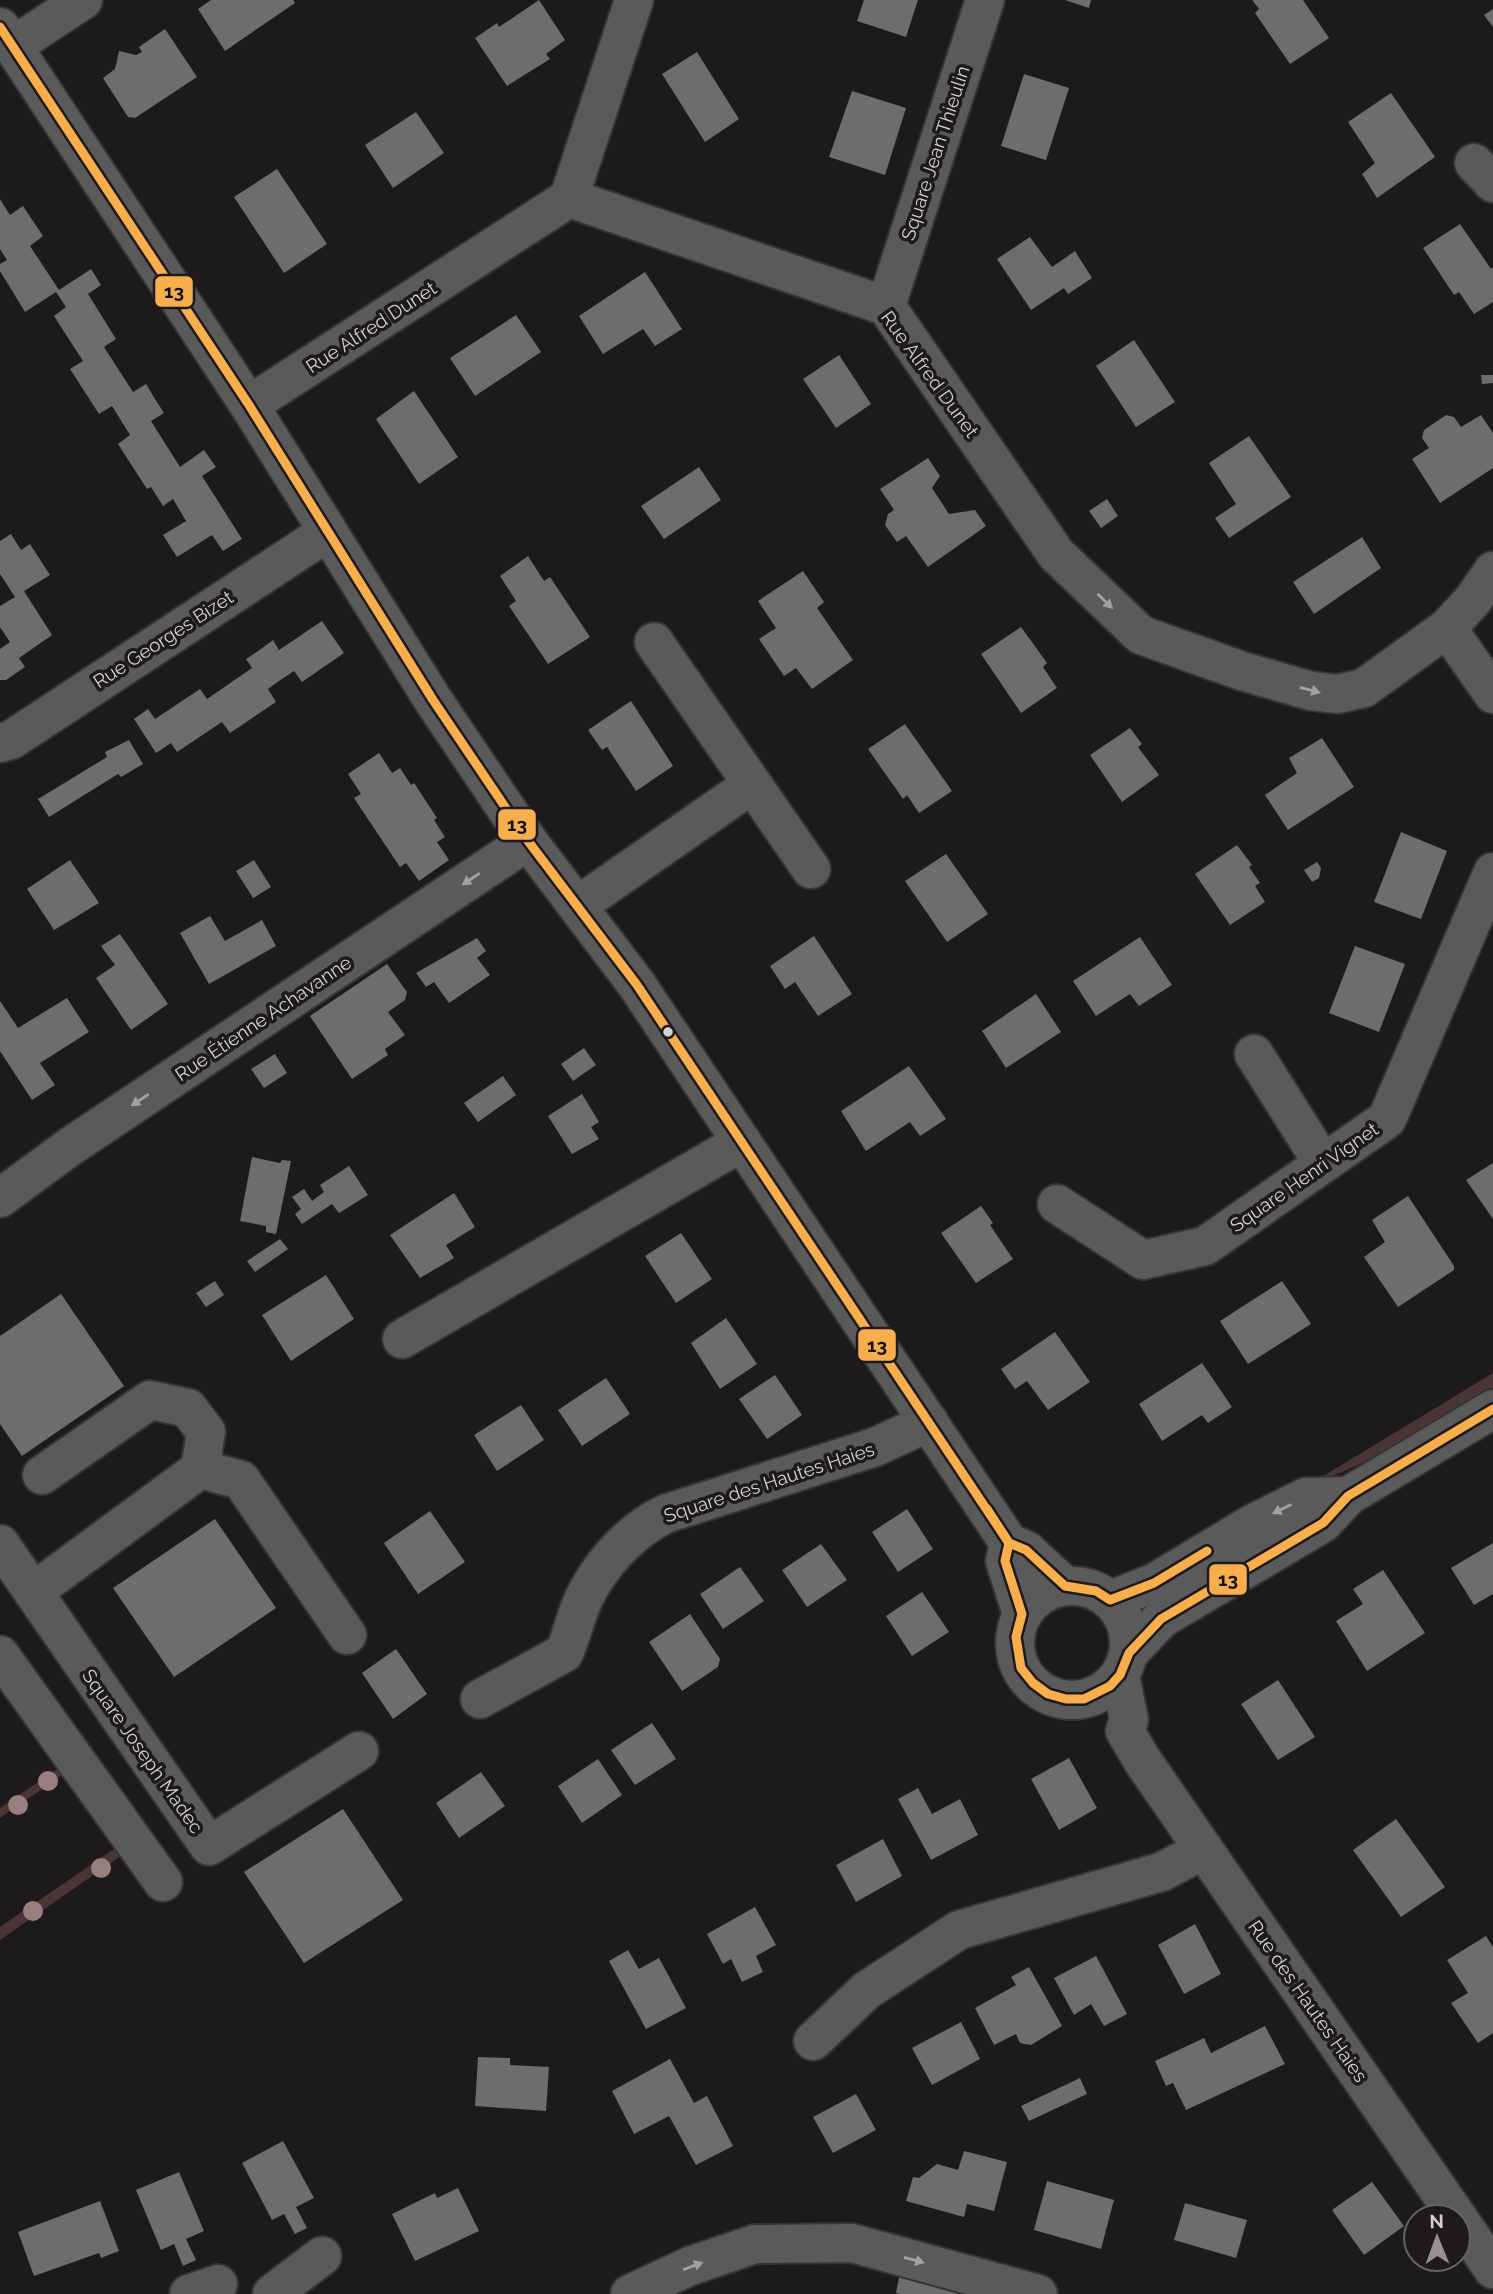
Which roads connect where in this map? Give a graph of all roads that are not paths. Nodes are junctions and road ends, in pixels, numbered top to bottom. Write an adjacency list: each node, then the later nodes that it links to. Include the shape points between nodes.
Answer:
1 (83, 0): 4 (street)
2 (634, 0): 5 (street)
3 (985, 0): 6 (street, Square Jean Thieulin)
4 (6, 36): 7 (street)
5 (569, 198): 6 (street, Rue Alfred Dunet); 7 (street, Rue Alfred Dunet)
6 (886, 306): 10 (street, Rue Alfred Dunet, one-way to 10, via 1056,554 1141,635 1324,694 1364,688)
7 (249, 405): 8 (street)
8 (326, 533): 13 (street, Rue Georges Bizet); 15 (street)
9 (1493, 570): 10 (street, Rue Alfred Dunet)
10 (1447, 628): 12 (street)
11 (654, 642): 14 (street)
12 (1493, 694)
13 (0, 743)
14 (751, 785): 16 (street); 18 (street)
15 (528, 841): 18 (street); 22 (street, Rue Étienne Achavanne, one-way to 22)
16 (811, 869)
17 (1493, 872): 21 (street, Square Henri Vignet, via 1387,1119)
18 (577, 906): 20 (street, via 637,985)
19 (1254, 1054): 21 (street)
20 (741, 1142): 24 (street); 26 (street)
21 (1322, 1162): 23 (street, Square Henri Vignet, via 1205,1246 1143,1260)
22 (0, 1198)
23 (1058, 1204)
24 (402, 1339)
25 (1493, 1409): 29 (street)
26 (929, 1422): 30 (street); 39 (street, Square des Hautes Haies, via 875,1447 646,1524 627,1539 585,1596 564,1653)
27 (200, 1469): 28 (street, via 206,1432 188,1408 150,1400); 33 (street); 36 (street, via 242,1480)
28 (42, 1475)
29 (1348, 1496): 34 (street, one-way to 34, via 1306,1497 1154,1583); 38 (street, via 1324,1523 1161,1619)
30 (1009, 1543): 32 (street, via 1026,1550); 35 (street, via 1005,1561)
31 (0, 1544): 33 (street, Square Joseph Madec)
32 (1065, 1586): 34 (street, via 1096,1591); 35 (street, via 1036,1598)
33 (33, 1592): 42 (street, Square Joseph Madec, via 209,1846)
34 (1110, 1600): 38 (street, via 1128,1629)
35 (1022, 1614): 40 (street, via 1016,1637 1021,1668 1048,1694)
36 (347, 1635)
37 (0, 1656): 44 (street)
38 (1124, 1664): 40 (street, via 1110,1686); 41 (street, via 1129,1720)
39 (480, 1699)
40 (1084, 1699): 41 (street, via 1092,1716 1107,1730)
41 (1125, 1731): 43 (street, Rue des Hautes Haies)
42 (359, 1751)
43 (1204, 1850): 45 (street, via 1161,1872 959,1930 867,1990); 47 (street, Rue des Hautes Haies)
44 (163, 1882)
45 (813, 2041)
46 (322, 2256): 48 (street)
47 (1493, 2269)
48 (272, 2294)
49 (630, 2294): 50 (street, one-way to 50, via 690,2266 755,2244 852,2244)
50 (1038, 2294)

